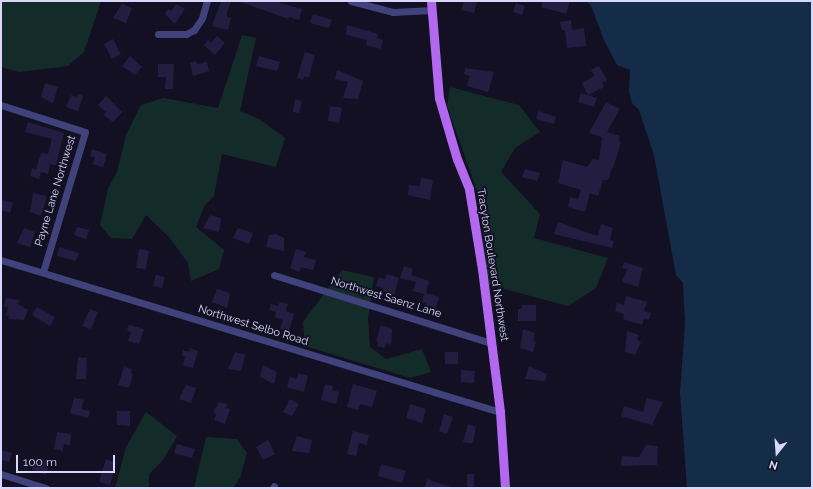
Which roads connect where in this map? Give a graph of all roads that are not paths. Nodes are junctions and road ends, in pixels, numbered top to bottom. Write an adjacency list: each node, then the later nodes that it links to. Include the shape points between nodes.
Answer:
1 (207, 1): 4 (street, via 202,18 194,30 186,34)
2 (351, 1): 3 (street, via 393,12)
3 (432, 6): 9 (main road, Tracyton Boulevard Northwest, via 438,92 469,189)
4 (158, 34)
5 (1, 105): 7 (street, Payne Lane Northwest, via 85,132)
6 (1, 260): 7 (street, Northwest Selbo Road)
7 (43, 272): 10 (street, Northwest Selbo Road)
8 (274, 275): 9 (street, Northwest Saenz Lane)
9 (492, 343): 10 (main road, Tracyton Boulevard Northwest)
10 (500, 412): 13 (main road, Tracyton Boulevard Northwest)
11 (1, 474): 12 (street)
12 (46, 488)
13 (505, 488)

